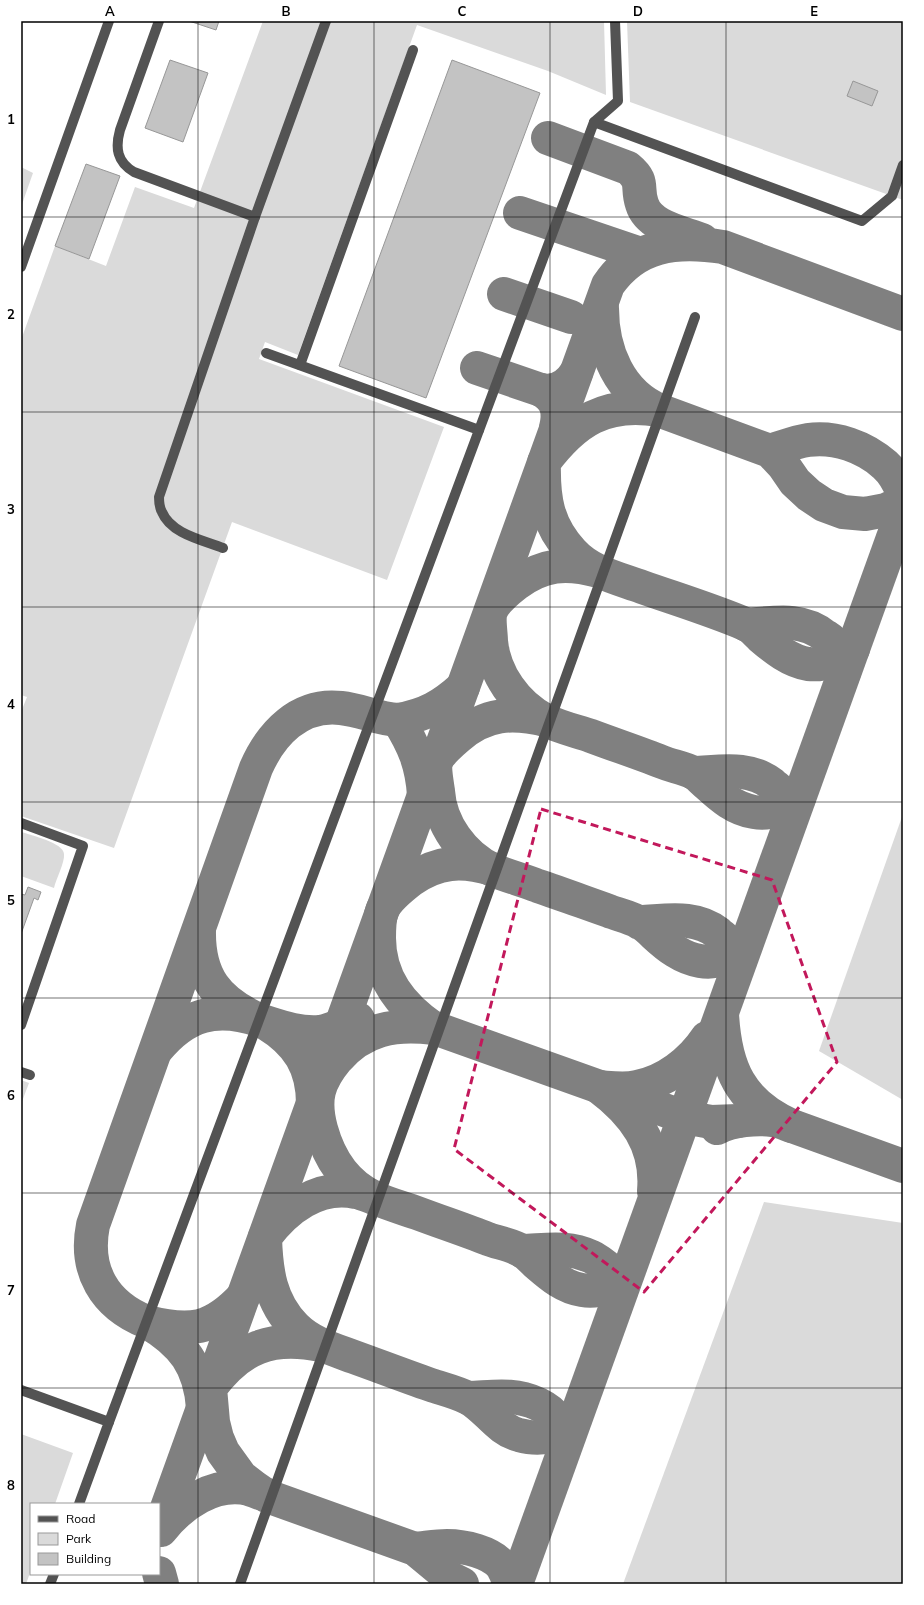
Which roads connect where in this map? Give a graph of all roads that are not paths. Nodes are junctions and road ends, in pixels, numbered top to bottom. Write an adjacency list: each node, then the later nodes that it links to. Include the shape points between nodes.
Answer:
1 (109, 21): 9 (street)
2 (159, 21): 8 (street, via 120,130 116,148 120,160 134,172)
3 (326, 21): 8 (street)
4 (615, 21): 6 (street, via 618,101)
5 (413, 50): 12 (street)
6 (594, 122): 7 (street, via 862,221 892,196); 13 (street)
7 (903, 165)
8 (255, 217): 14 (street, via 159,497 162,512 173,526 186,534)
9 (21, 267)
10 (695, 317): 20 (street)
11 (266, 353): 12 (street)
12 (300, 365): 13 (street)
13 (479, 430): 18 (street)
14 (223, 548)
15 (21, 823): 16 (street, via 83,846)
16 (21, 1025)
17 (21, 1390): 18 (street)
18 (109, 1422): 19 (street)
19 (79, 1503)
20 (240, 1584)

